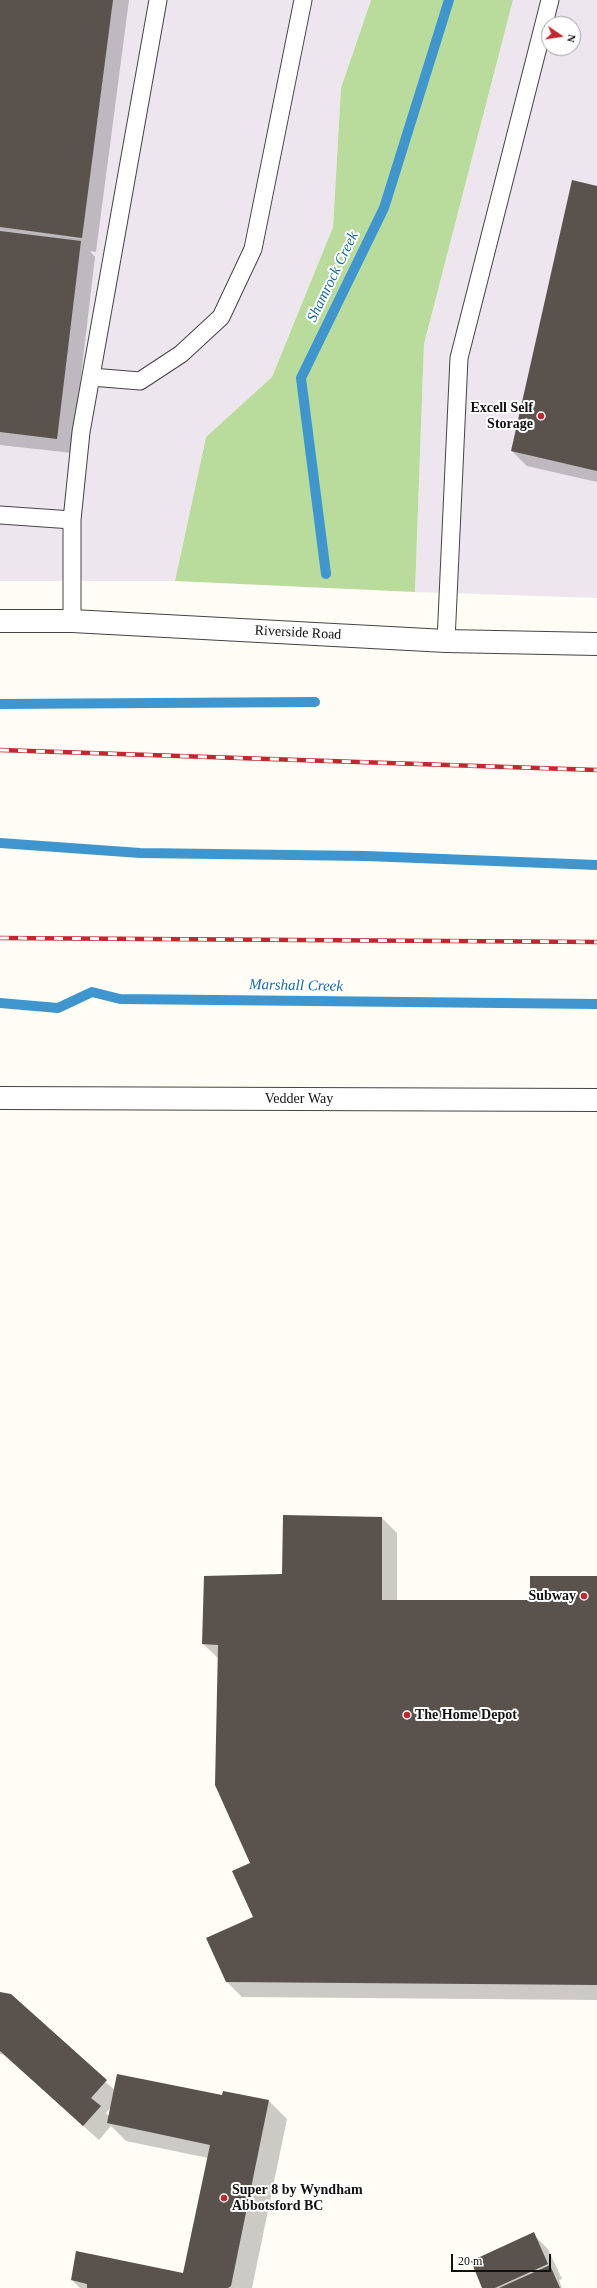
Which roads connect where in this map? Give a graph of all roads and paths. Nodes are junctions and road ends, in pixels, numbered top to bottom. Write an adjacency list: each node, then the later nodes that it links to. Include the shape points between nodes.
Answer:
1 (158, 0): 4 (lane)
2 (303, 0): 4 (lane, via 253,249 221,317 181,354 140,381)
3 (550, 0): 9 (lane, via 459,358)
4 (91, 377): 6 (lane, via 81,432)
5 (0, 515): 6 (lane)
6 (72, 520): 8 (lane)
7 (0, 621): 8 (street, Riverside Road)
8 (72, 621): 9 (street, Riverside Road)
9 (446, 641): 10 (street, Riverside Road)
10 (597, 644)
11 (0, 1098): 12 (street, Vedder Way)
12 (597, 1100)

